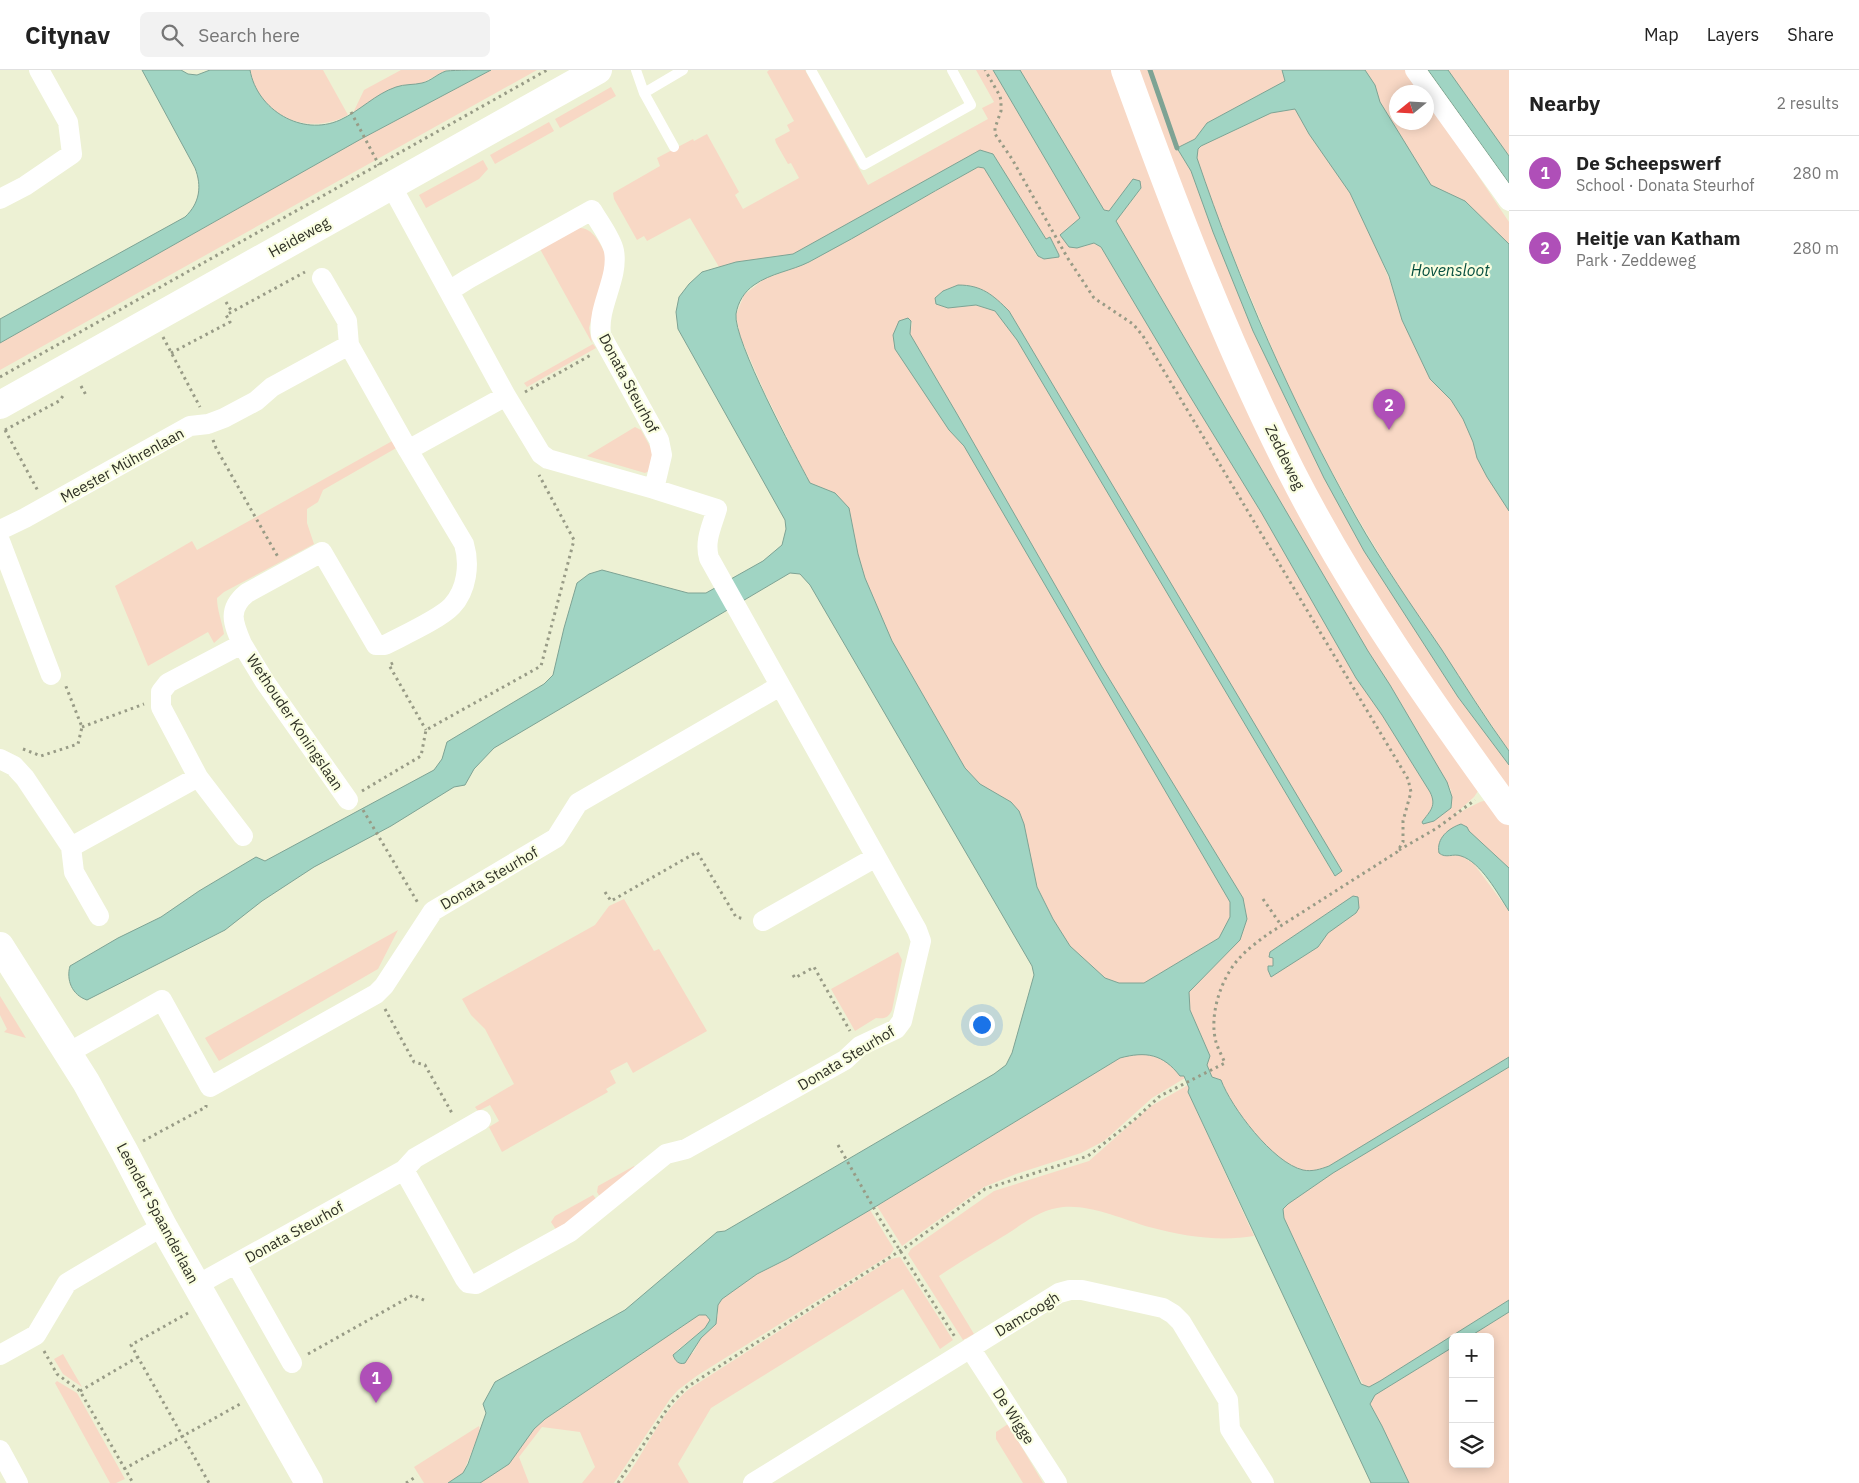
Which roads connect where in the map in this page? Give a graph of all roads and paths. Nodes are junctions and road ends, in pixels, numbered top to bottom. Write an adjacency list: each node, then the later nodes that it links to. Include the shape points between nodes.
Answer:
1 (40, 70): 16 (street, via 68,122 72,154)
2 (547, 70): 14 (path, Heideweg)
3 (598, 70): 15 (street, Heideweg)
4 (636, 70): 11 (lane)
5 (683, 70): 11 (lane)
6 (811, 70): 7 (lane, via 864,165 971,105)
7 (952, 70)
8 (985, 70): 55 (path, via 1001,101 995,134 1067,257 1094,298 1133,324 1143,336 1408,779 1411,792 1403,820 1403,842)
9 (1125, 70): 50 (street, Zeddeweg, via 1223,323 1291,471 1366,601)
10 (1416, 70): 17 (street)
11 (644, 93): 13 (lane)
12 (351, 112): 14 (path)
13 (674, 147)
14 (378, 164): 27 (path, Heideweg)
15 (392, 187): 20 (street); 31 (street, Heideweg, via 368,198)
16 (0, 199)
17 (1509, 201)
18 (303, 265): 19 (path)
19 (314, 274): 22 (path); 24 (street, via 347,321)
20 (449, 291): 25 (street, Donata Steurhof, via 592,210 614,249 615,265 599,322); 30 (street)
21 (225, 301): 22 (path)
22 (232, 312): 26 (path, via 226,315 230,322)
23 (162, 336): 26 (path)
24 (349, 345): 32 (street, Meester Mührenlaan, via 272,387 256,401); 33 (street)
25 (607, 346): 30 (path); 35 (street, Donata Steurhof, via 659,440 662,455)
26 (171, 353): 32 (path)
27 (0, 376)
28 (81, 386): 29 (path)
29 (86, 395)
30 (508, 398): 33 (street); 34 (street)
31 (1, 416): 36 (path)
32 (208, 424): 36 (street, Meester Mührenlaan, via 190,426); 39 (path, via 216,448)
33 (408, 450): 41 (street, via 464,544 467,570 460,595 452,606)
34 (541, 454): 35 (street, Donata Steurhof, via 548,459); 46 (path, via 535,469 574,540 541,666)
35 (654, 489): 43 (street, Donata Steurhof, via 717,509 707,541 709,558)
36 (47, 506): 37 (street, Meester Mührenlaan)
37 (0, 530)
38 (0, 541): 42 (street)
39 (286, 571): 40 (street, Wethouder Koningslaan, via 238,599 234,624); 41 (street, Wethouder Koningslaan, via 322,552 376,645)
40 (242, 644): 44 (street, Wethouder Koningslaan, via 168,683); 51 (street, Wethouder Koningslaan, via 265,682)
41 (385, 645): 46 (path, via 395,662 389,666)
42 (51, 675): 45 (path, via 64,681)
43 (780, 686): 56 (street, Donata Steurhof); 60 (street, Donata Steurhof, via 578,802 556,838 433,911)
44 (161, 697): 45 (path); 49 (street, via 161,707)
45 (82, 727): 47 (path, via 78,744 41,756)
46 (426, 730): 51 (path, via 421,756)
47 (16, 746)
48 (0, 759): 54 (street, via 14,766 25,778)
49 (198, 777): 53 (street); 54 (street)
50 (1492, 788): 52 (street, Zeddeweg); 55 (path)
51 (355, 804): 60 (path)
52 (1509, 811)
53 (243, 836)
54 (71, 847): 59 (street, via 74,872)
55 (1397, 852): 62 (path)
56 (876, 857): 61 (street); 66 (street, Donata Steurhof, via 921,941 902,1021 896,1029)
57 (605, 892): 61 (path, via 611,901 696,852 736,917)
58 (1264, 898): 62 (path)
59 (99, 916)
60 (428, 919): 65 (street, Donata Steurhof)
61 (763, 921)
62 (1281, 926): 75 (path, via 1236,962 1224,984 1214,1016 1216,1041 1225,1064 1177,1086 1151,1103 1088,1156 985,1189)
63 (0, 946): 67 (street, Leendert Spaanderlaan)
64 (793, 975): 66 (path, via 795,978 814,967)
65 (376, 994): 68 (street, Donata Steurhof); 70 (path, via 414,1062 425,1065)
66 (860, 1046): 73 (street, Donata Steurhof, via 845,1060 804,1084 686,1149 666,1154 570,1232 476,1284 465,1279)
67 (68, 1052): 68 (street, via 162,1000); 72 (street, Leendert Spaanderlaan)
68 (210, 1087): 72 (path, via 206,1107)
69 (481, 1120): 70 (street, Donata Steurhof)
70 (462, 1131): 73 (street, Donata Steurhof, via 415,1158)
71 (838, 1145): 75 (path)
72 (124, 1151): 74 (street, Leendert Spaanderlaan)
73 (404, 1170): 76 (street, Donata Steurhof)
74 (163, 1226): 77 (street, Leendert Spaanderlaan); 79 (street, via 67,1283)
75 (901, 1250): 80 (path); 96 (path, via 679,1393)
76 (236, 1264): 77 (street, Donata Steurhof); 83 (street, Donata Steurhof)
77 (202, 1294): 82 (path, via 131,1345); 85 (street, Leendert Spaanderlaan)
78 (426, 1301): 83 (path, via 413,1295)
79 (36, 1335): 81 (street); 84 (path, via 57,1374)
80 (967, 1351): 97 (street, Damcoogh); 98 (street, De Wigge); 99 (street, Damcoogh, via 1059,1293 1070,1290 1163,1308 1181,1322 1228,1400 1230,1428)
81 (0, 1355)
82 (138, 1357): 84 (path); 86 (path)
83 (292, 1363)
84 (80, 1391): 88 (path)
85 (258, 1394): 86 (path); 94 (street, Leendert Spaanderlaan)
86 (182, 1436): 88 (path); 93 (path)
87 (0, 1450): 91 (street)
88 (124, 1468): 90 (path)
89 (417, 1476): 95 (path)
90 (131, 1481): 92 (path)
91 (18, 1483)
92 (124, 1483)
93 (209, 1483)
94 (309, 1483)
95 (406, 1483)
96 (618, 1483)
97 (753, 1483)
98 (1057, 1483)
99 (1264, 1483)

